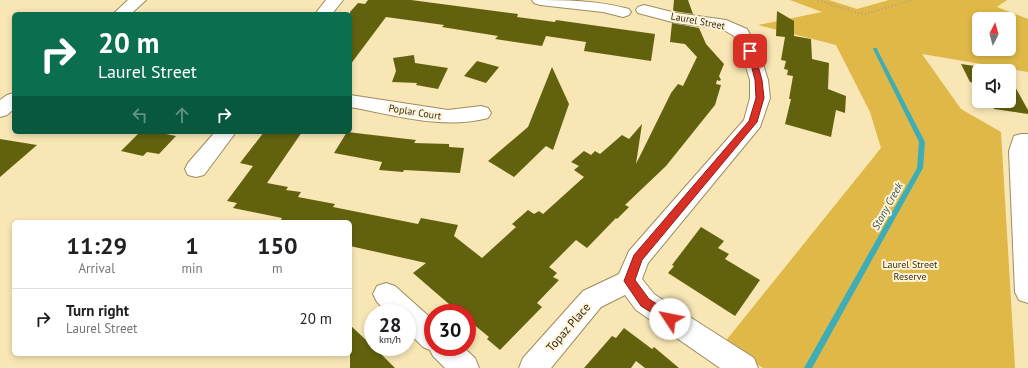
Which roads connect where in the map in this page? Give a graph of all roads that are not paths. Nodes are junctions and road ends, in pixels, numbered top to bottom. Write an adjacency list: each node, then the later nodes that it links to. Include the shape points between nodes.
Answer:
1 (138, 0): 5 (street)
2 (335, 0): 6 (street)
3 (540, 0): 4 (street, Laurel Street, via 603,7)
4 (633, 6): 14 (street, Laurel Street, via 676,18 726,25 741,33 759,80 760,98 753,122 638,258)
5 (123, 12)
6 (326, 12)
7 (12, 101): 9 (street)
8 (352, 101): 10 (street, Poplar Court, via 448,117)
9 (0, 110)
10 (481, 113)
11 (224, 134): 13 (street)
12 (1028, 141): 15 (street, via 1021,141 1019,151)
13 (196, 168)
14 (629, 281): 22 (street, Topaz Place, via 592,299); 23 (street, via 645,302)
15 (1028, 292)
16 (386, 294): 17 (street)
17 (397, 304)
18 (416, 322): 19 (street)
19 (424, 329)
20 (452, 356): 21 (street)
21 (465, 368)
22 (533, 368)
23 (744, 368)

